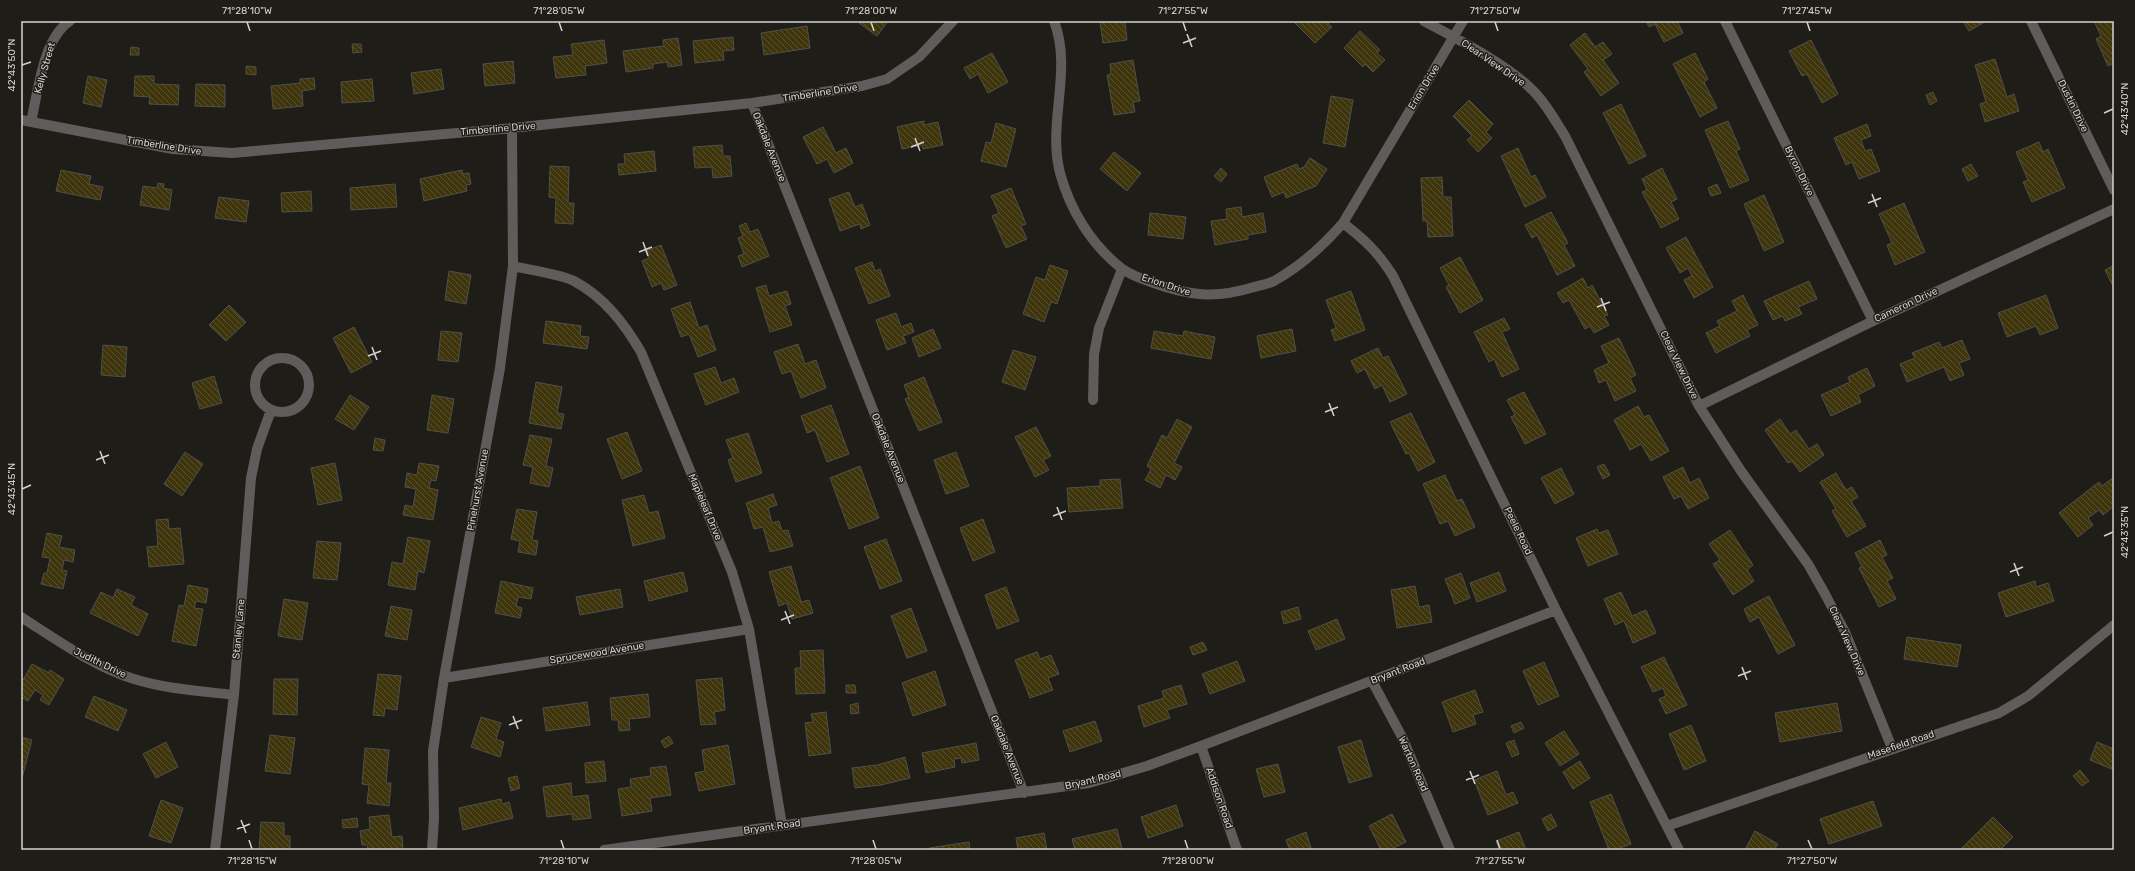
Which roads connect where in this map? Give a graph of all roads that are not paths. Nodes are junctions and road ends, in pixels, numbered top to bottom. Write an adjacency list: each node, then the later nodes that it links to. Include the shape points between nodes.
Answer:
1 (70, 21): 10 (street, Kelly Street, via 56,34 49,46)
2 (953, 21): 9 (street, Timberline Drive, via 919,58 887,79 862,86)
3 (1054, 21): 16 (street, Erion Drive, via 1062,53 1057,111 1057,151 1065,192 1085,229)
4 (1424, 21): 8 (street, Clear View Drive)
5 (1463, 21): 8 (street, Erion Drive)
6 (1724, 21): 17 (street, Byron Drive)
7 (2031, 21): 12 (street, Dustin Drive)
8 (1454, 37): 14 (street, Erion Drive); 19 (street, Clear View Drive, via 1523,81 1551,114 1565,136)
9 (752, 103): 11 (street, Timberline Drive); 30 (street, Oakdale Avenue)
10 (26, 121): 11 (street, Timberline Drive, via 173,149 212,153)
11 (512, 128): 15 (street, Pinehurst Avenue)
12 (2114, 190)
13 (2114, 209): 17 (street, Cameron Drive)
14 (1343, 223): 16 (street, Erion Drive, via 1310,257 1273,281 1240,292 1212,296 1191,294 1146,280); 21 (street, Peele Road, via 1367,241 1381,256 1393,276)
15 (513, 266): 24 (street, Mapleleaf Drive, via 573,280 601,300 629,331 641,352 732,572); 25 (street, Pinehurst Avenue, via 500,368)
16 (1122, 269): 18 (street, via 1099,328 1094,354)
17 (1873, 320): 19 (street, Cameron Drive)
18 (1093, 400)
19 (1699, 406): 29 (street, Clear View Drive, via 1740,471 1808,564 1825,594 1844,632)
20 (271, 410): 20 (street, via 286,412 302,403 307,395 309,378 305,370 292,359 274,358 260,368 256,377 256,395); 27 (street, Stanley Lane, via 257,449 251,478)
21 (1556, 610): 26 (street, Bryant Road); 32 (street, Peele Road)
22 (21, 617): 27 (street, Judith Drive, via 107,669 161,686)
23 (2114, 625): 29 (street, Masefield Road, via 2028,696 1999,713)
24 (750, 629): 25 (street, Sprucewood Avenue); 31 (street, Mapleleaf Drive)
25 (444, 678): 34 (street, Pinehurst Avenue, via 433,751)
26 (1372, 681): 28 (street, Bryant Road); 37 (street, Warton Road, via 1402,737)
27 (234, 696): 33 (street, Stanley Lane)
28 (1201, 746): 30 (street, Bryant Road, via 1147,766 1089,783); 36 (street, Addison Road)
29 (1892, 748): 32 (street, Masefield Road)
30 (1024, 793): 31 (street, Bryant Road)
31 (782, 825): 35 (street, Bryant Road)
32 (1667, 826): 38 (street, Peele Road)
33 (215, 850)
34 (432, 850)
35 (604, 850)
36 (1237, 850)
37 (1450, 850)
38 (1679, 850)

